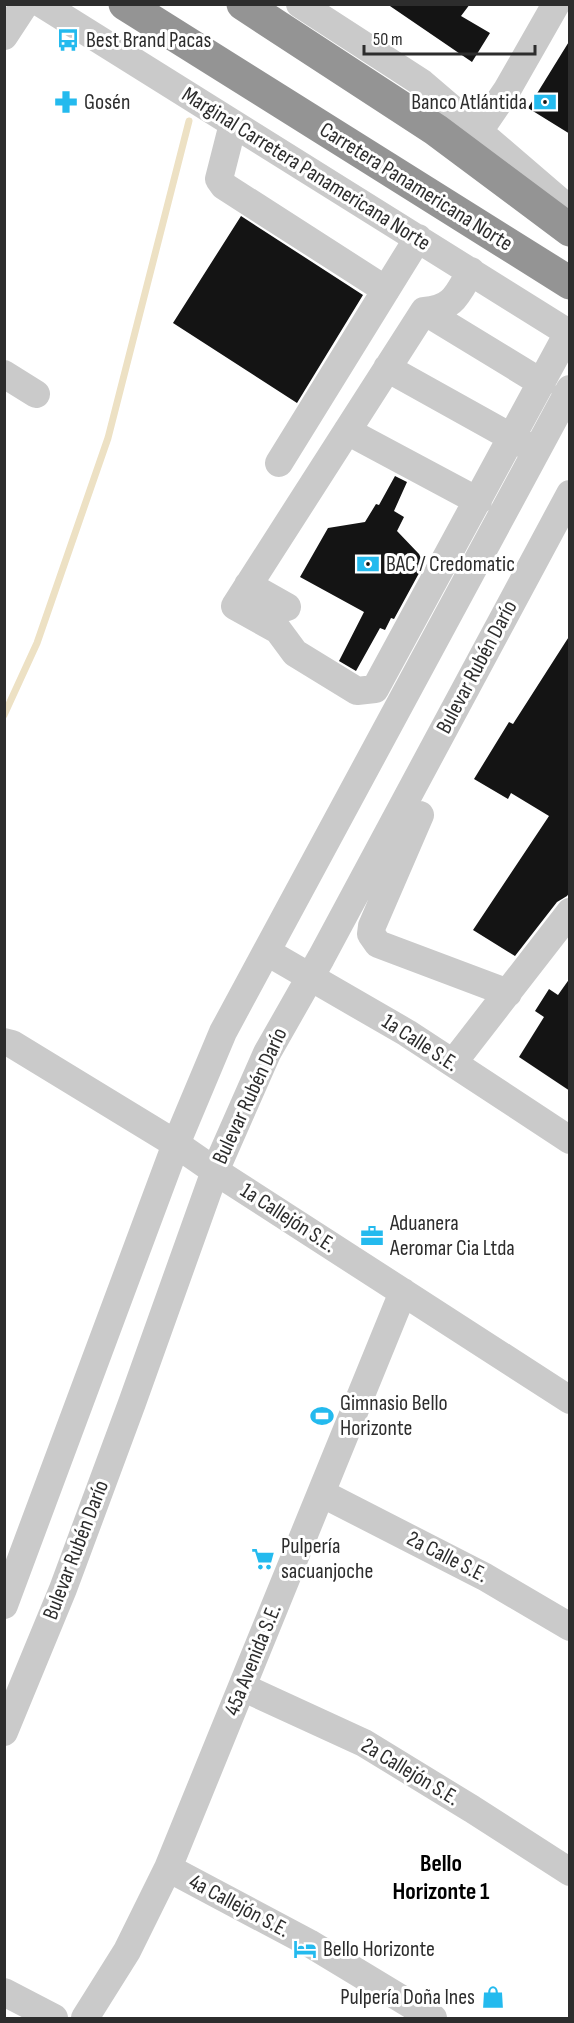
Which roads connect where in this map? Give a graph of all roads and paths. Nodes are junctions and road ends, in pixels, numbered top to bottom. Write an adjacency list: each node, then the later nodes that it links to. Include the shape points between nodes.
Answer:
1 (25, 4): 7 (street)
2 (42, 4): 8 (street, Marginal Carretera Panamericana Norte)
3 (125, 4): 14 (highway, Carretera Panamericana Norte)
4 (243, 4): 6 (highway)
5 (556, 4): 9 (street)
6 (296, 20): 9 (street, via 422,83); 11 (highway)
7 (4, 36)
8 (233, 124): 12 (street, Marginal Carretera Panamericana Norte); 15 (street, via 219,179 224,186)
9 (479, 131): 10 (street)
10 (570, 210)
11 (570, 230)
12 (417, 238): 13 (street, Marginal Carretera Panamericana Norte); 15 (street)
13 (471, 271): 16 (street, via 448,304 438,310); 17 (street, Marginal Carretera Panamericana Norte)
14 (570, 282)
15 (386, 290): 25 (street)
16 (423, 311): 18 (street); 20 (street)
17 (569, 333): 20 (street)
18 (387, 368): 23 (street); 24 (street)
19 (4, 374): 22 (street)
20 (542, 383): 24 (street)
21 (570, 389): 24 (street, Bulevar Rubén Darío)
22 (36, 394)
23 (347, 431): 27 (street); 28 (street)
24 (524, 444): 27 (street); 32 (street, Bulevar Rubén Darío, via 364,746)
25 (279, 463)
26 (570, 494): 33 (street, Bulevar Rubén Darío)
27 (478, 501): 28 (street, via 375,689 357,691 296,652 278,630 235,606)
28 (248, 585): 29 (street)
29 (287, 607)
30 (420, 815): 34 (street, via 371,934 378,944)
31 (570, 912): 34 (street)
32 (267, 952): 33 (street, 1a Calle S.E.); 38 (street, Bulevar Rubén Darío, via 217,1028)
33 (310, 976): 36 (street, 1a Calle S.E.); 39 (street, Bulevar Rubén Darío, via 267,1053)
34 (508, 993): 36 (street)
35 (4, 1042): 38 (street, 1a Callejón S.E.)
36 (453, 1063): 37 (street, 1a Calle S.E.)
37 (570, 1140)
38 (176, 1144): 39 (street, 1a Callejón S.E.); 43 (street, Bulevar Rubén Darío)
39 (214, 1171): 40 (street, 1a Callejón S.E.); 47 (street, Bulevar Rubén Darío, via 63,1589)
40 (403, 1292): 41 (street, 1a Callejón S.E.); 42 (street, 45a Avenida S.E.)
41 (570, 1400)
42 (321, 1493): 45 (street, 2a Calle S.E., via 485,1576); 46 (street, 45a Avenida S.E.)
43 (11, 1568): 44 (street, Bulevar Rubén Darío)
44 (4, 1605)
45 (570, 1627)
46 (242, 1687): 48 (street, 45a Avenida S.E.); 49 (street, 2a Callejón S.E., via 364,1743)
47 (4, 1732)
48 (168, 1869): 52 (street, 45a Avenida S.E., via 127,1951); 53 (street, 4a Callejón S.E., via 309,1943)
49 (570, 1872)
50 (4, 1992): 51 (street)
51 (54, 2019)
52 (85, 2019)
53 (432, 2019)

